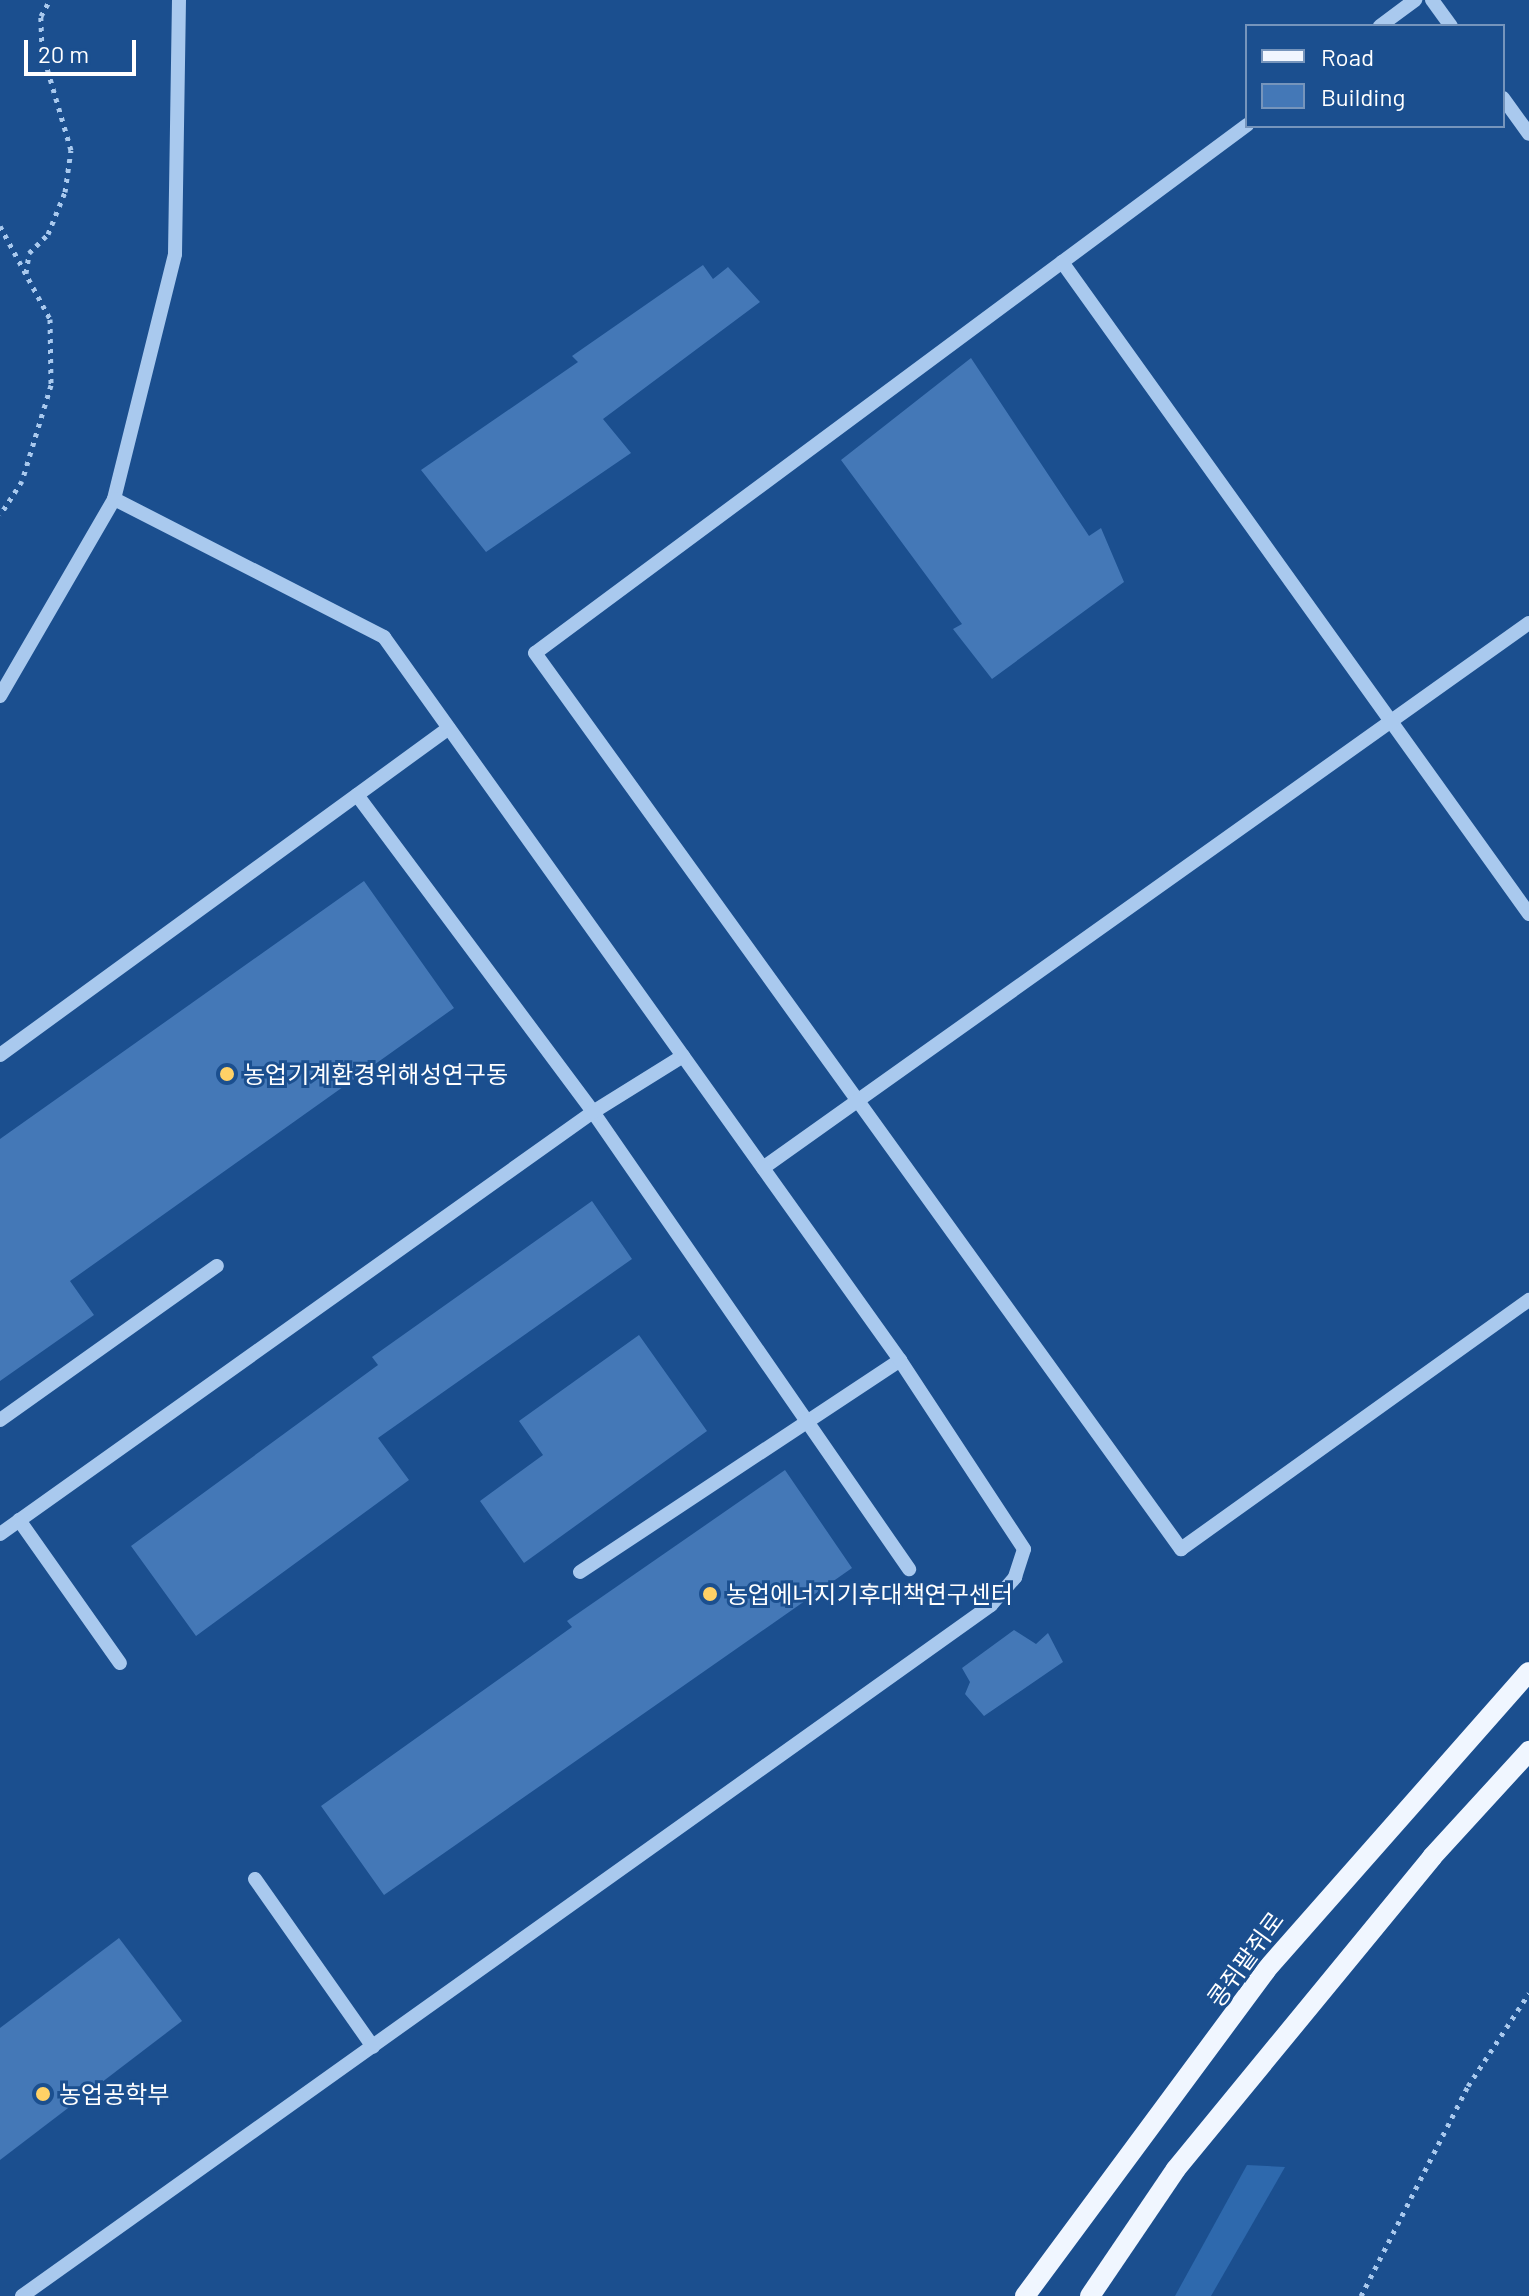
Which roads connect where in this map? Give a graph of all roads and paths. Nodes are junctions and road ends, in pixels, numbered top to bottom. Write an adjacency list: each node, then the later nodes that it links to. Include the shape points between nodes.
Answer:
1 (50, 0): 12 (path, via 41,16 42,51 71,150 65,192 48,234 29,253)
2 (179, 0): 13 (lane, via 175,254)
3 (1415, 0): 5 (lane)
4 (1432, 0): 6 (lane)
5 (1383, 24)
6 (1450, 24)
7 (1505, 101): 9 (lane)
8 (1245, 126): 11 (lane)
9 (1529, 134)
10 (0, 226): 12 (path)
11 (1062, 262): 17 (lane); 23 (lane, via 535,653)
12 (26, 274): 14 (path, via 50,319 51,385 22,481)
13 (114, 499): 16 (lane); 18 (lane, via 384,637)
14 (0, 515)
15 (1529, 623): 17 (lane)
16 (0, 696)
17 (1391, 721): 20 (lane); 23 (lane)
18 (449, 728): 19 (lane); 22 (lane)
19 (357, 795): 21 (lane); 24 (lane)
20 (1529, 914)
21 (0, 1055)
22 (683, 1056): 24 (lane); 25 (lane)
23 (857, 1099): 25 (lane); 27 (lane, via 1181,1549)
24 (593, 1112): 30 (lane); 31 (lane)
25 (763, 1168): 28 (lane)
26 (217, 1266): 29 (lane)
27 (1529, 1300)
28 (900, 1360): 30 (lane); 40 (lane, via 1010,1521 1024,1549 1015,1577 991,1605)
29 (0, 1420)
30 (809, 1420): 33 (lane); 34 (lane)
31 (19, 1520): 32 (lane); 35 (lane)
32 (0, 1534)
33 (909, 1569)
34 (580, 1572)
35 (120, 1663)
36 (1529, 1672): 42 (main road, 콩쥐팥쥐로, via 1275,1958)
37 (1529, 1751): 43 (main road, via 1432,1857 1176,2169)
38 (255, 1879): 40 (lane)
39 (1529, 1993): 44 (path, via 1468,2086)
40 (373, 2047): 41 (lane)
41 (22, 2296)
42 (1025, 2296)
43 (1090, 2296)
44 (1361, 2296)

